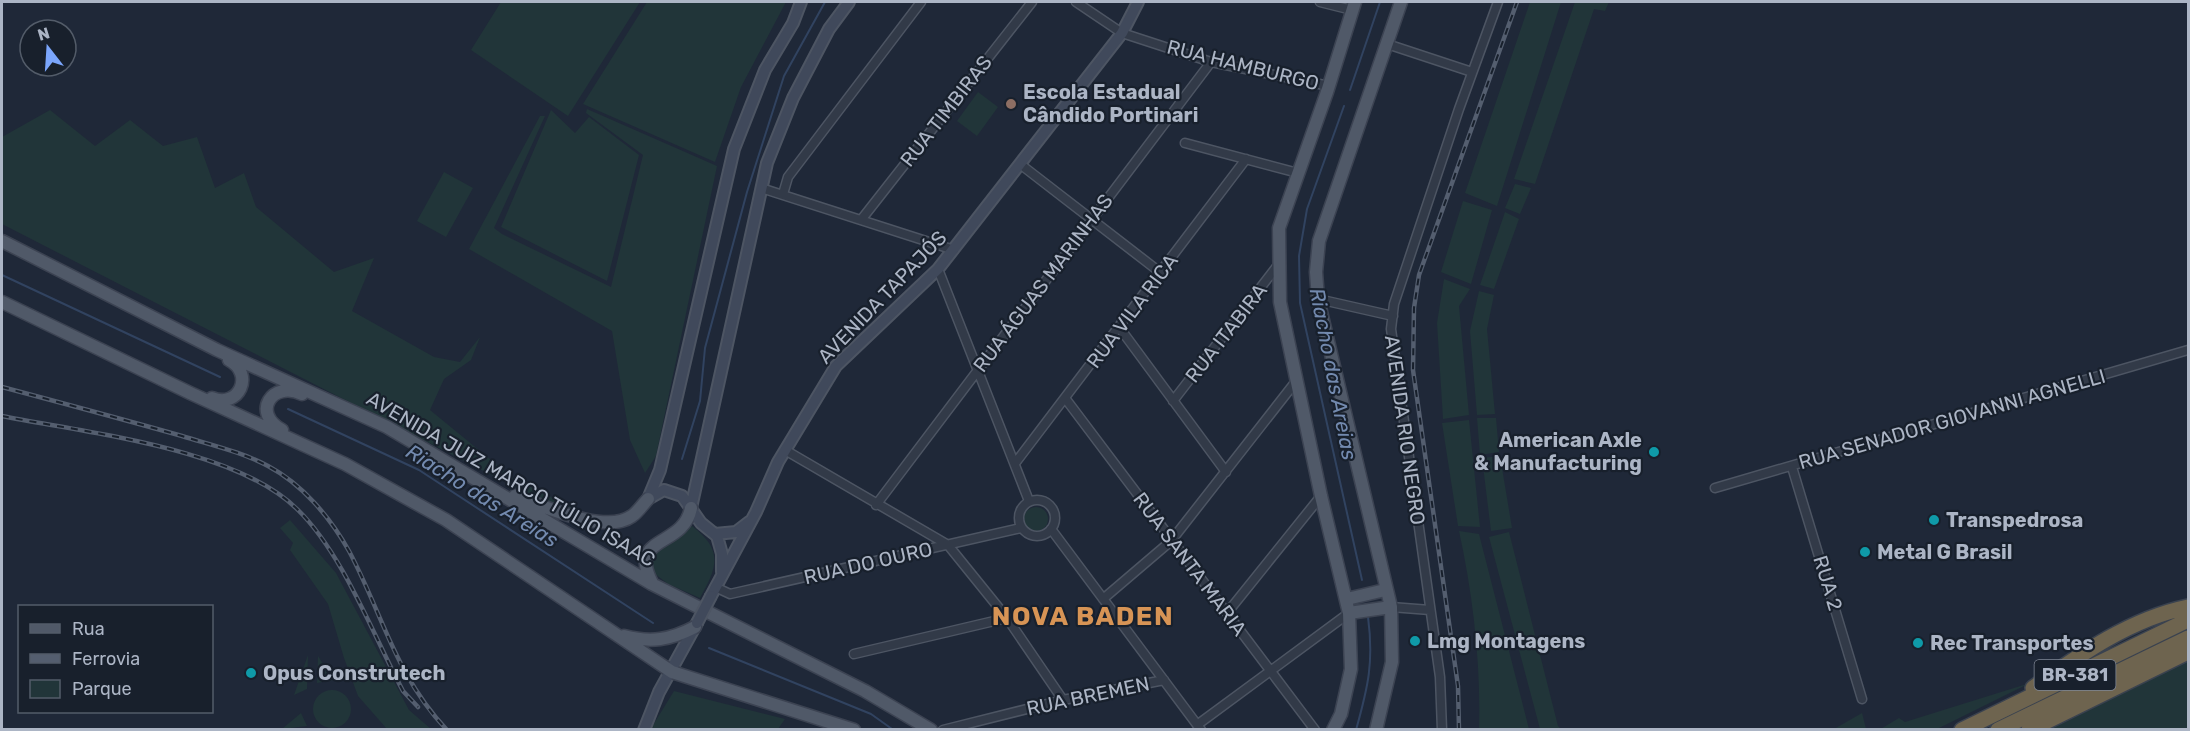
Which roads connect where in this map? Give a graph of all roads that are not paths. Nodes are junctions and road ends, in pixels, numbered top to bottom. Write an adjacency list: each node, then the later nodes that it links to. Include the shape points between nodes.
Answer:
1 (801, 2): 49 (main road, via 765,70 734,149 660,470)
2 (849, 2): 20 (main road, via 829,29 792,98)
3 (921, 2): 21 (street, via 788,177)
4 (1032, 2): 23 (street, RUA TIMBIRAS)
5 (1076, 2): 11 (street, RUA HAMBURGO)
6 (1138, 2): 11 (main road, AVENIDA TAPAJÓS)
7 (1320, 2): 10 (street)
8 (1401, 2): 12 (main road)
9 (1498, 2): 14 (street, AVENIDA RIO NEGRO)
10 (1353, 6): 15 (main road)
11 (1122, 33): 13 (street, RUA HAMBURGO); 18 (main road, AVENIDA TAPAJÓS)
12 (1387, 44): 14 (street); 29 (main road, via 1319,240)
13 (1211, 62): 15 (street, RUA HAMBURGO); 22 (street, RUA ÁGUAS MARINHAS)
14 (1472, 72): 31 (street, AVENIDA RIO NEGRO)
15 (1329, 86): 19 (main road)
16 (1185, 143): 17 (street)
17 (1246, 159): 19 (street); 28 (street, RUA VILA RICA)
18 (1020, 165): 22 (street); 25 (main road, AVENIDA TAPAJÓS)
19 (1298, 173): 26 (main road, via 1279,228)
20 (761, 188): 21 (street); 52 (main road)
21 (783, 194): 23 (street)
22 (1092, 218): 28 (street); 35 (street, RUA ÁGUAS MARINHAS)
23 (861, 220): 25 (street)
24 (2, 241): 32 (main road, AVENIDA JUIZ MARCO TÚLIO ISAAC)
25 (954, 250): 27 (main road, AVENIDA TAPAJÓS)
26 (1278, 265): 37 (main road, via 1280,302); 39 (street, RUA ITABIRA)
27 (938, 269): 35 (street); 41 (main road, AVENIDA TAPAJÓS, via 836,366)
28 (1161, 273): 33 (street, RUA VILA RICA)
29 (1318, 299): 31 (street); 61 (main road)
30 (2, 302): 36 (main road)
31 (1393, 316): 67 (street, AVENIDA RIO NEGRO, via 1391,329)
32 (155, 317): 36 (main road, via 177,335 233,361 240,368 242,388 235,396 216,400 180,382); 40 (main road, AVENIDA JUIZ MARCO TÚLIO ISAAC, via 217,350)
33 (1119, 327): 38 (street, RUA VILA RICA); 39 (street)
34 (2188, 350): 44 (street, RUA SENADOR GIOVANNI AGNELLI)
35 (978, 369): 43 (street); 51 (street, RUA ÁGUAS MARINHAS)
36 (147, 372): 42 (main road)
37 (1297, 380): 45 (street); 48 (main road)
38 (1065, 398): 43 (street, RUA VILA RICA); 57 (street, RUA SANTA MARIA)
39 (1173, 401): 45 (street)
40 (387, 427): 42 (main road, via 342,413 293,390 273,395 267,404 271,424); 46 (main road, AVENIDA JUIZ MARCO TÚLIO ISAAC)
41 (785, 450): 51 (street); 53 (main road, AVENIDA TAPAJÓS)
42 (341, 462): 73 (main road, via 447,520)
43 (1016, 462): 50 (street)
44 (1792, 467): 47 (street, RUA SENADOR GIOVANNI AGNELLI); 80 (street, RUA 2)
45 (1226, 472): 57 (street)
46 (491, 488): 49 (main road, via 608,524 632,517); 60 (main road, AVENIDA JUIZ MARCO TÚLIO ISAAC)
47 (1715, 488)
48 (1321, 496): 63 (main road); 68 (street)
49 (648, 499): 52 (main road, via 664,490 675,492)
50 (1029, 501): 54 (street, via 1019,513); 55 (street, via 1041,500 1052,506 1055,518)
51 (876, 504): 58 (street)
52 (691, 508): 56 (main road); 60 (main road, via 682,529 646,553 645,570)
53 (756, 512): 56 (main road, via 745,528); 59 (main road, AVENIDA TAPAJÓS)
54 (1021, 528): 55 (street, via 1036,536); 58 (street, RUA DO OURO)
55 (1051, 529): 64 (street)
56 (715, 534): 59 (main road, via 722,554)
57 (1171, 541): 64 (street); 68 (street, RUA SANTA MARIA)
58 (948, 545): 62 (street, RUA DO OURO, via 730,594); 70 (street)
59 (722, 577): 62 (main road, AVENIDA TAPAJÓS)
60 (652, 584): 86 (main road, AVENIDA JUIZ MARCO TÚLIO ISAAC, via 865,691)
61 (1385, 590): 63 (main road); 65 (main road)
62 (713, 592): 72 (main road, AVENIDA TAPAJÓS, bridge)
63 (1347, 598): 69 (main road)
64 (1103, 599): 79 (street)
65 (1391, 607): 67 (street); 69 (main road); 90 (main road, via 1392,662)
66 (2188, 607): 82 (highway, via 2151,618 2098,642)
67 (1430, 610): 91 (street, AVENIDA RIO NEGRO, via 1440,677)
68 (1227, 613): 77 (street, RUA SANTA MARIA)
69 (1349, 613): 77 (street); 89 (main road, via 1351,669 1341,714)
70 (1007, 618): 76 (street); 81 (street)
71 (2188, 620): 82 (highway, BR-381)
72 (696, 625): 73 (main road, via 660,640); 78 (main road)
73 (614, 633): 78 (main road)
74 (2188, 638): 93 (highway, BR-381)
75 (2188, 652): 94 (highway, BR-381)
76 (854, 654)
77 (1271, 671): 83 (street); 88 (street, RUA SANTA MARIA)
78 (672, 672): 84 (main road); 85 (main road)
79 (1164, 680): 81 (street, RUA BREMEN); 83 (street)
80 (1862, 699)
81 (1063, 700): 87 (street, RUA BREMEN)
82 (1998, 712): 92 (highway, BR-381)
83 (1199, 727)
84 (644, 729)
85 (854, 729)
86 (931, 729)
87 (943, 729)
88 (1315, 729)
89 (1333, 729)
90 (1376, 729)
91 (1442, 729)
92 (1962, 729)
93 (1998, 729)
94 (2029, 729)

